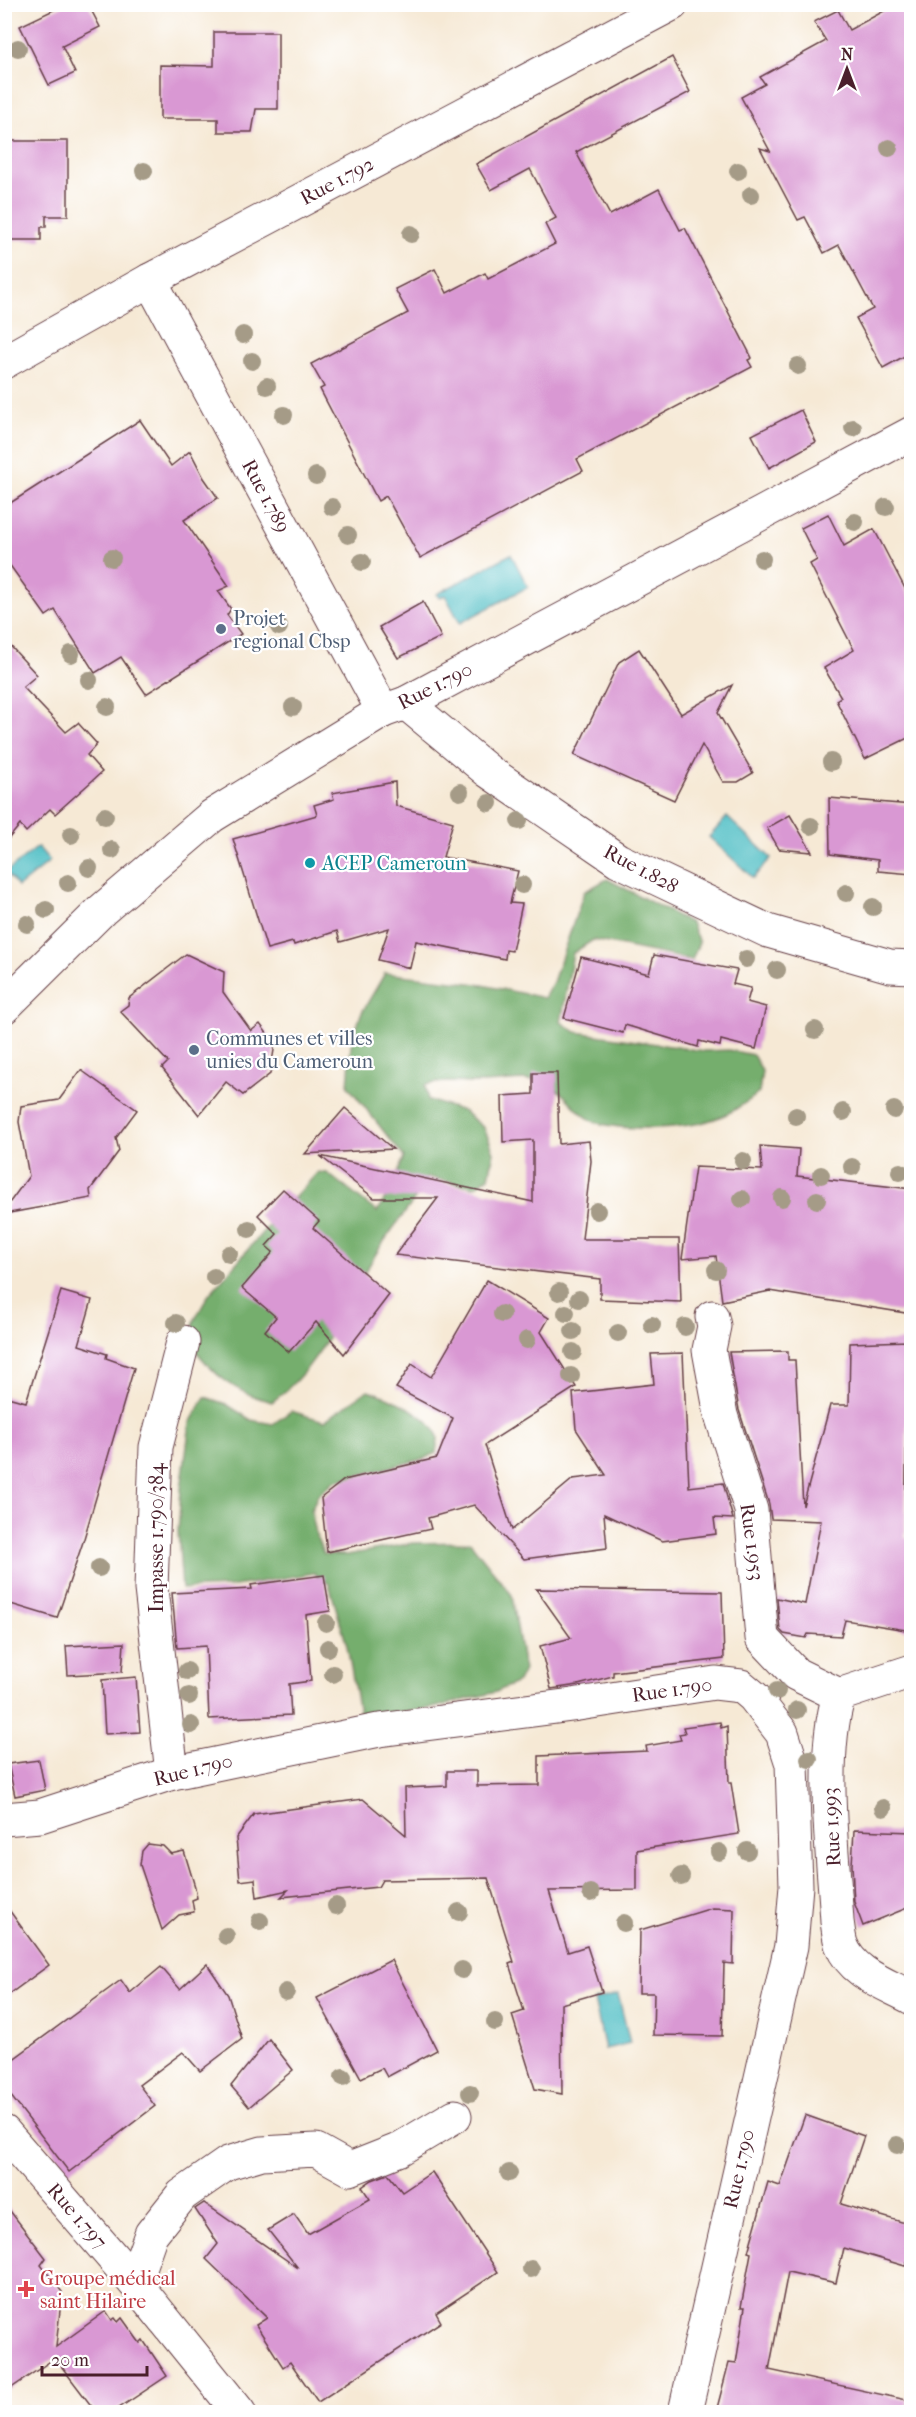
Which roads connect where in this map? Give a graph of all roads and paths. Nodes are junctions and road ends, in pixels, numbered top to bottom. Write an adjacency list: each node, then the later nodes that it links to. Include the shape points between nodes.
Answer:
1 (672, 4): 2 (street, Rue 1.792)
2 (150, 280): 3 (street, Rue 1.792); 5 (street, Rue 1.789)
3 (4, 362)
4 (912, 433): 5 (street, Rue 1.790)
5 (395, 707): 6 (street, Rue 1.828, via 618,860 768,931 890,966); 7 (street, Rue 1.790, via 212,816 102,910)
6 (912, 967)
7 (4, 1006)
8 (711, 1317): 11 (street, Rue 1.953, via 714,1326 709,1350 722,1415 751,1510 762,1638 796,1674)
9 (183, 1342): 12 (street, Impasse 1.790/384, via 156,1447 152,1577)
10 (912, 1671): 11 (street)
11 (839, 1695): 14 (street, Rue 1.993, via 833,1714 829,1771 837,1921)
12 (172, 1773): 13 (street, Rue 1.790, via 40,1816); 15 (street, Rue 1.790, via 379,1730 715,1683 741,1686 782,1733 792,1764 796,1886)
13 (4, 1819)
14 (842, 1944): 15 (street); 16 (street, Rue 1.993, via 861,1971)
15 (791, 1946): 21 (street, Rue 1.790)
16 (912, 1998)
17 (456, 2116): 19 (street, via 398,2150 350,2169 316,2150 262,2153 228,2163 182,2195 152,2234)
18 (4, 2132): 19 (street, Rue 1.797)
19 (134, 2282): 20 (street, Rue 1.797)
20 (239, 2412)
21 (685, 2412)

